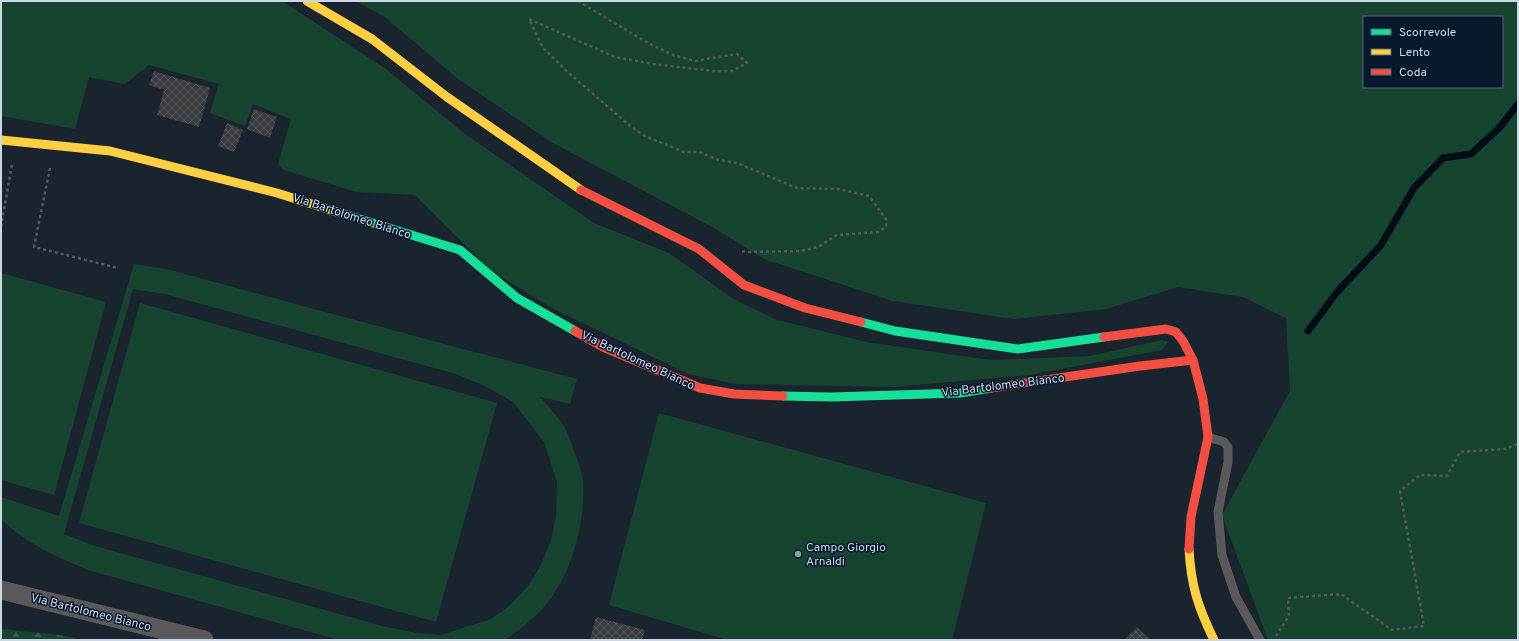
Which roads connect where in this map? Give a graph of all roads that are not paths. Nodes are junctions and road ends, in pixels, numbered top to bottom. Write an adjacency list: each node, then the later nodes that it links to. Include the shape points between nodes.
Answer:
1 (308, 1): 3 (street, via 372,39 447,97 577,188 699,249 744,285 805,308 895,331 1018,349 1166,329 1181,338)
2 (1, 140): 3 (street, Via Bartolomeo Bianco, via 110,151 277,192 460,250 516,298 603,347 700,388 734,394 831,397 960,393)
3 (1193, 360): 4 (street, via 1203,399)
4 (1208, 437): 7 (street, via 1191,517 1189,541 1194,591 1201,614); 8 (lane, via 1224,442 1228,447 1228,462 1218,512 1222,555 1236,597)
5 (1, 590): 6 (street, Via Bartolomeo Bianco)
6 (204, 640)
7 (1214, 640)
8 (1260, 640)

